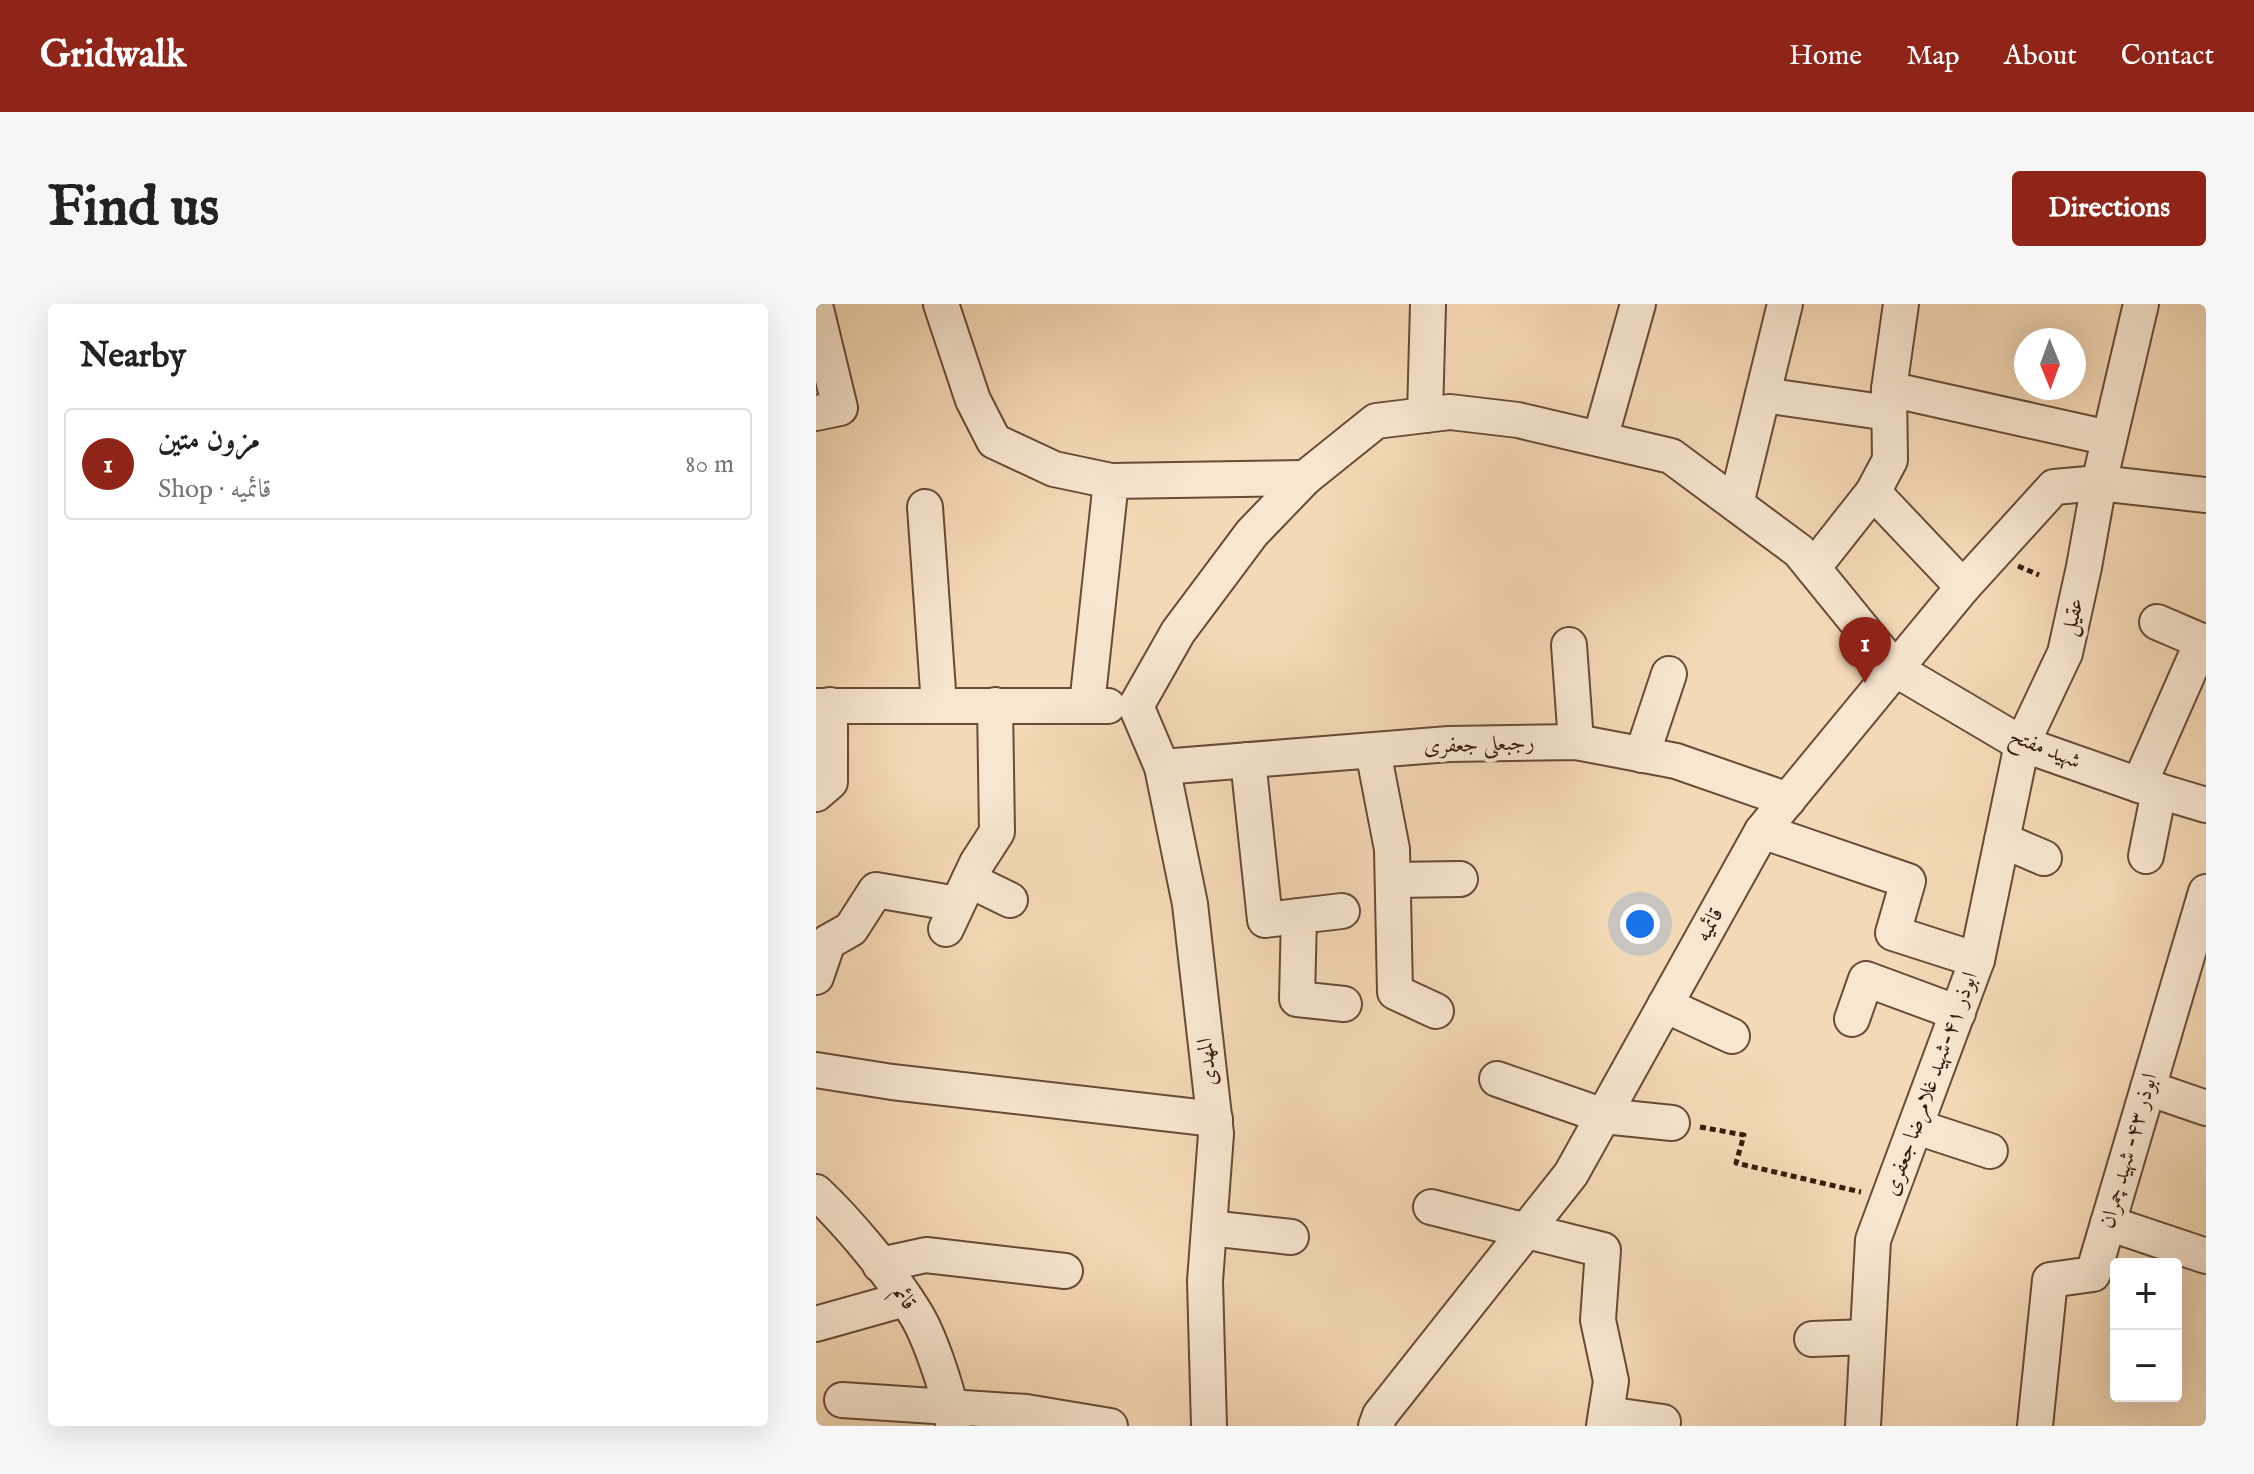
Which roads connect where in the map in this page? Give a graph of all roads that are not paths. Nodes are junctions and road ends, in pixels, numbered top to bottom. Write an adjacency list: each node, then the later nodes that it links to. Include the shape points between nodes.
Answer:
1 (941, 304): 15 (street, via 973,400 994,441 1054,469)
2 (1428, 304): 11 (street)
3 (1638, 304): 13 (street)
4 (1785, 304): 8 (street)
5 (1901, 304): 9 (street)
6 (2141, 304): 12 (street, عقیل)
7 (816, 309): 10 (street, via 840,408)
8 (1763, 395): 9 (street); 19 (street)
9 (1889, 401): 12 (street); 17 (street, via 1890,460)
10 (816, 413)
11 (1425, 415): 13 (street, via 1450,412 1518,420); 14 (street, via 1376,421)
12 (2109, 438): 16 (street, عقیل)
13 (1600, 439): 19 (street, via 1671,456)
14 (1305, 478): 15 (street); 32 (street, via 1242,545 1178,632)
15 (1111, 481): 30 (street)
16 (2099, 483): 18 (street, قائمیه); 22 (street, قائمیه, via 2054,487); 34 (street, عقیل, via 2065,653)
17 (1873, 492): 21 (street); 22 (street)
18 (2206, 495)
19 (1736, 504): 21 (street, via 1799,551)
20 (925, 507): 28 (street)
21 (1813, 568): 26 (street)
22 (1963, 587): 26 (street, قائمیه)
23 (2157, 622): 24 (street)
24 (2204, 642): 39 (street)
25 (1569, 645): 33 (street)
26 (1895, 669): 34 (street, شهید مفتح); 41 (street, قائمیه)
27 (1669, 674): 36 (street)
28 (939, 705): 29 (street); 31 (street)
29 (995, 705): 30 (street); 51 (street, via 997,832)
30 (1087, 705): 32 (street)
31 (823, 706): 40 (street, via 830,782)
32 (1136, 706): 38 (street, المهدی)
33 (1576, 742): 35 (street, رجبعلی جعفری); 36 (street, رجبعلی جعفری)
34 (2022, 744): 39 (street, شهید مفتح); 44 (street, ابوذر ۴۱-شهید غلامرضا جعفری)
35 (1373, 751): 37 (street, رجبعلی جعفری); 48 (street)
36 (1642, 755): 41 (street, رجبعلی جعفری, via 1676,761)
37 (1248, 760): 38 (street, رجبعلی جعفری); 53 (street, via 1265,920)
38 (1162, 767): 68 (street, المهدی, via 1190,904)
39 (2149, 788): 42 (street, شهید مفتح); 45 (street)
40 (816, 794)
41 (1788, 800): 43 (street, قائمیه)
42 (2206, 805)
43 (1762, 831): 55 (street, via 1908,881 1893,933); 58 (street, قائمیه)
44 (2002, 840): 46 (street); 55 (street, ابوذر ۴۱-شهید غلامرضا جعفری)
45 (2146, 856)
46 (2044, 858)
47 (1460, 879): 48 (street)
48 (1393, 880): 59 (street, via 1395,992)
49 (2206, 892): 65 (street, ابوذر ۴۳- شهید چمران)
50 (1010, 900): 51 (street)
51 (957, 904): 54 (street, via 876,890 851,929)
52 (1342, 911): 53 (street)
53 (1299, 916): 57 (street, via 1297,999)
54 (822, 943): 56 (street)
55 (1977, 960): 60 (street, ابوذر ۴۱-شهید غلامرضا جعفری)
56 (816, 977)
57 (1344, 1004)
58 (1665, 1005): 62 (street); 67 (street, قائمیه)
59 (1436, 1011)
60 (1958, 1013): 61 (street, via 1866,979); 70 (street, ابوذر ۴۱-شهید غلامرضا جعفری)
61 (1852, 1019)
62 (1732, 1036)
63 (816, 1070): 68 (street)
64 (1497, 1079): 67 (street)
65 (2148, 1088): 66 (street); 74 (street, ابوذر ۴۳- شهید چمران)
66 (2206, 1108)
67 (1604, 1116): 69 (street); 76 (street, قائمیه, via 1571,1174)
68 (1215, 1119): 75 (street, المهدی)
69 (1672, 1123)
70 (1917, 1127): 71 (street); 83 (street, ابوذر ۴۱-شهید غلامرضا جعفری, via 1873,1240)
71 (1990, 1151)
72 (816, 1192): 79 (street, قائم)
73 (1431, 1207): 76 (street)
74 (2108, 1223): 78 (street); 93 (street, ابوذر ۴۳- شهید چمران, via 2093,1274 2050,1280)
75 (1209, 1228): 77 (street); 90 (street, المهدی)
76 (1526, 1230): 87 (street, via 1603,1250 1598,1320 1611,1381); 91 (street, قائمیه)
77 (1291, 1237)
78 (2206, 1256)
79 (880, 1265): 80 (street, via 926,1255); 81 (street, قائم)
80 (1065, 1271)
81 (905, 1299): 82 (street); 86 (street, قائم, via 918,1317)
82 (816, 1324)
83 (1867, 1337): 84 (street); 92 (street, ابوذر ۴۱-شهید غلامرضا جعفری)
84 (1812, 1339)
85 (842, 1400): 86 (street)
86 (953, 1416): 89 (street, via 1026,1412)
87 (1605, 1420): 88 (street)
88 (1663, 1422)
89 (1110, 1426)
90 (1209, 1426)
91 (1376, 1426)
92 (1863, 1426)
93 (2035, 1426)

